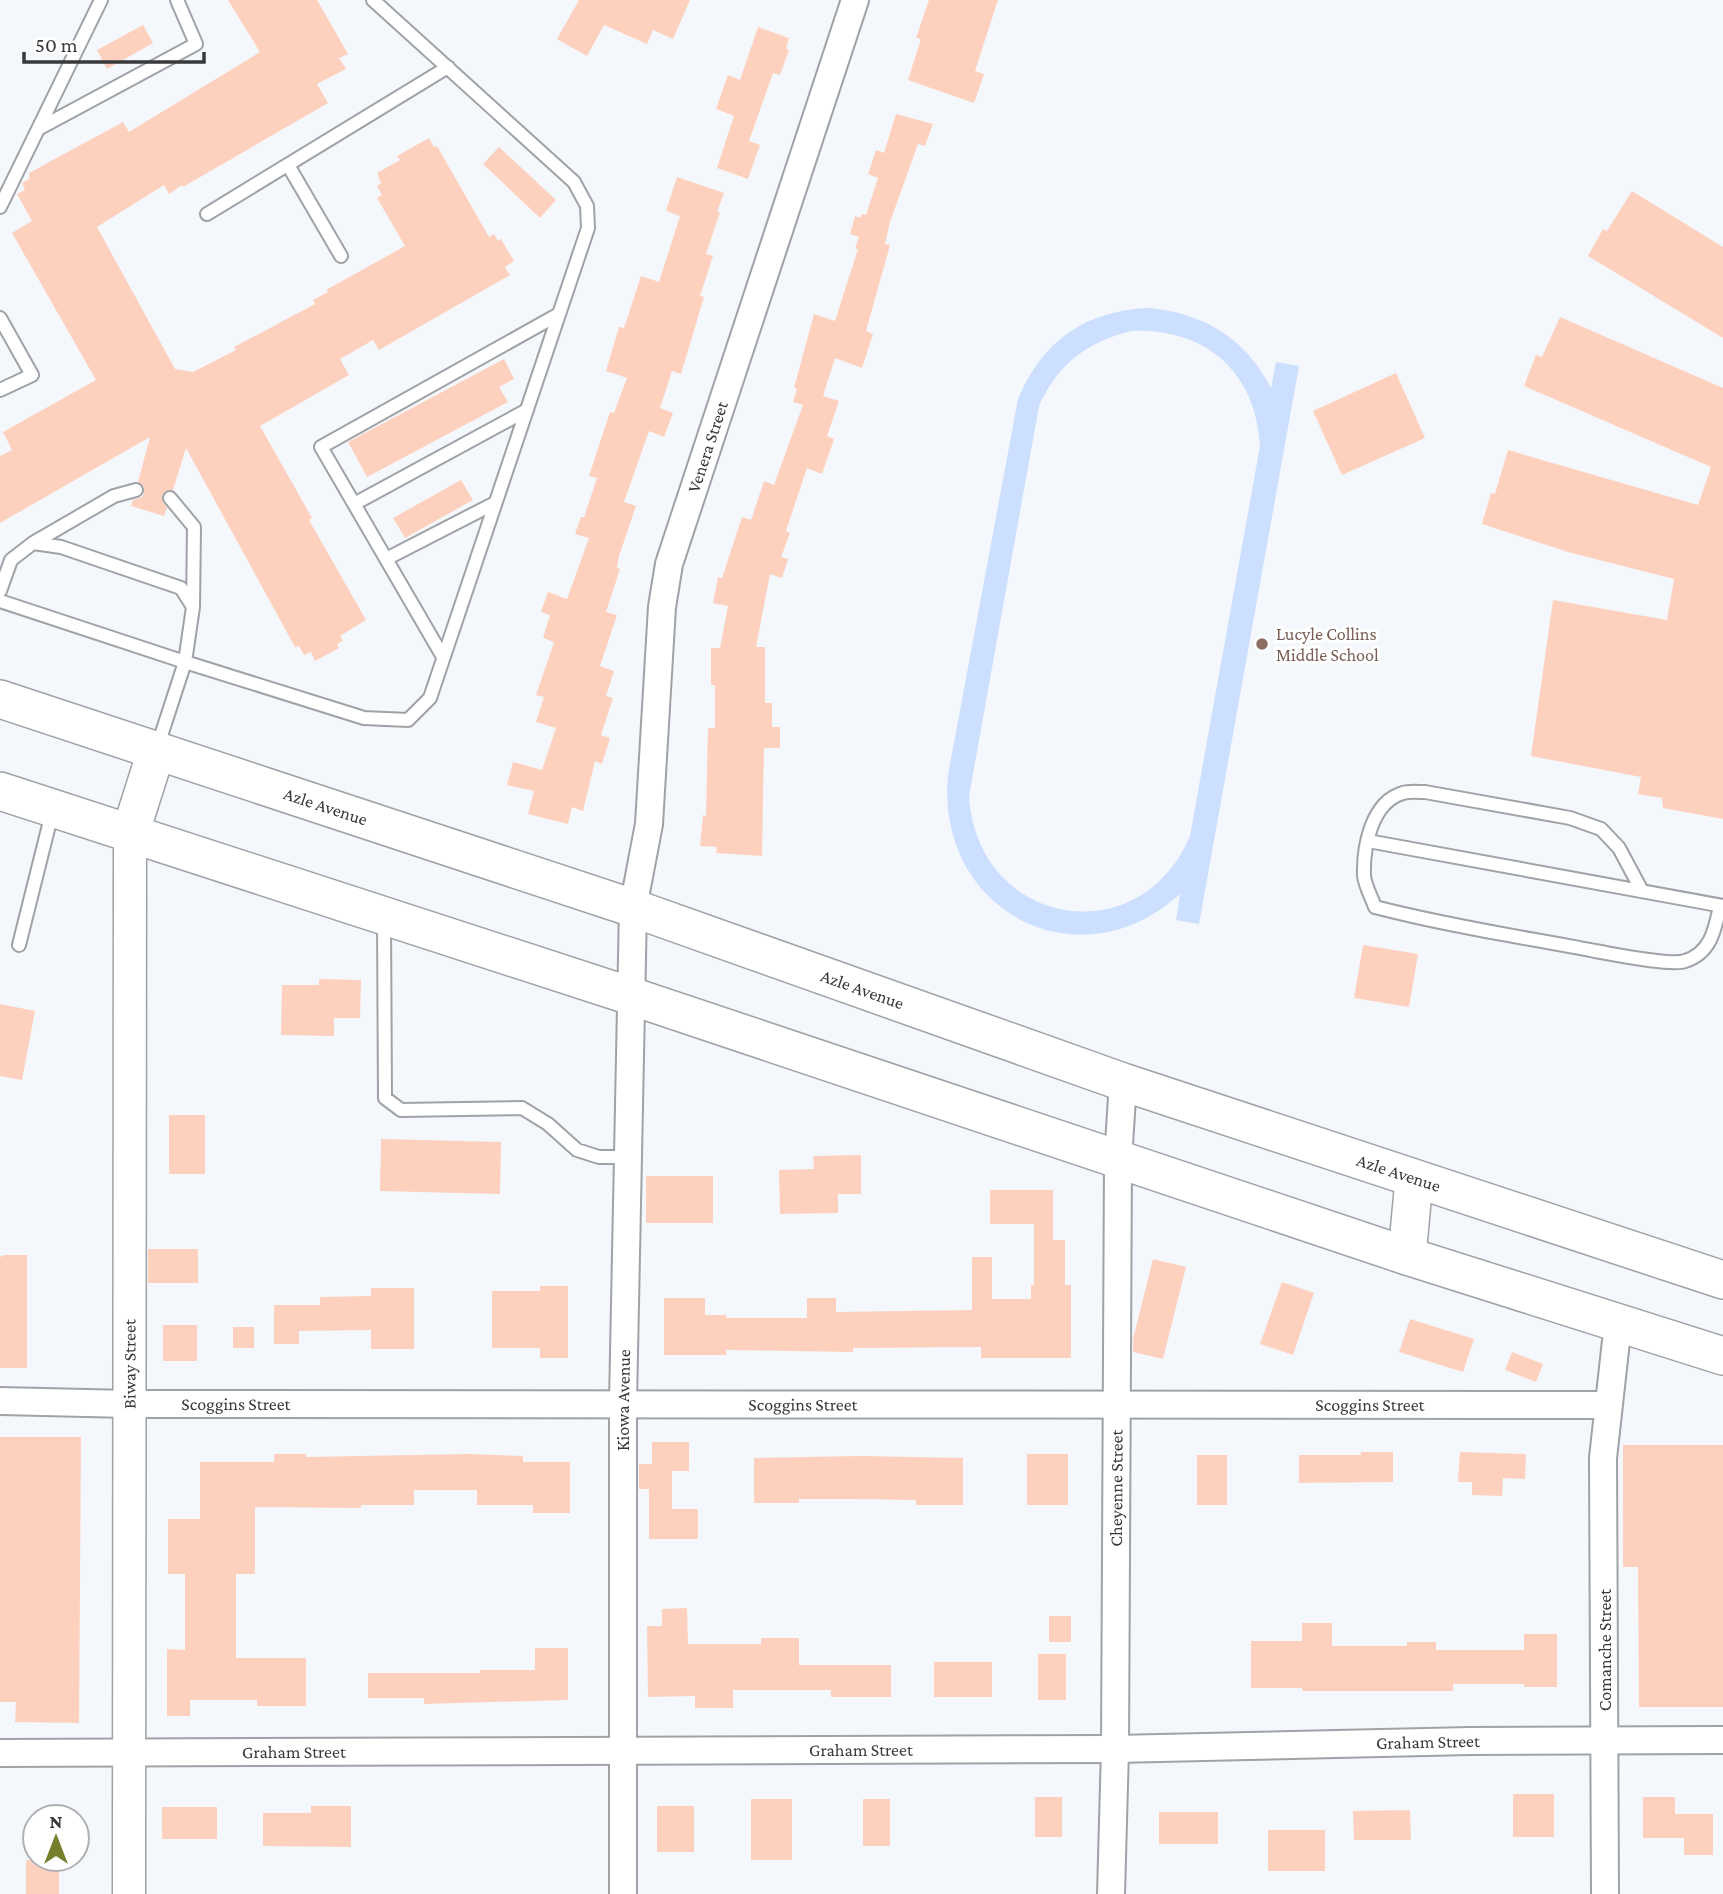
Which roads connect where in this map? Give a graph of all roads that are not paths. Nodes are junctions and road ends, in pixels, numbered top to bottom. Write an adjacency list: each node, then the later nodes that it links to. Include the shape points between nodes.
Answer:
1 (101, 0): 6 (lane)
2 (177, 0): 6 (lane, via 196,44)
3 (373, 0): 5 (lane)
4 (847, 2): 34 (street, Venera Street, via 669,564 662,607 649,824)
5 (448, 67): 7 (lane); 11 (lane, via 574,182 587,206 588,228)
6 (38, 130): 8 (lane)
7 (288, 165): 9 (lane); 10 (lane)
8 (0, 207)
9 (208, 214)
10 (341, 256)
11 (559, 314): 14 (lane); 18 (lane, via 321,447)
12 (0, 318): 13 (lane, via 32,375)
13 (0, 390)
14 (527, 410): 17 (lane); 18 (lane)
15 (135, 490): 19 (lane, via 114,496)
16 (170, 498): 23 (lane, via 194,527)
17 (495, 503): 20 (lane); 24 (lane)
18 (354, 504): 20 (lane)
19 (33, 542): 21 (lane, via 11,560); 23 (lane, via 61,547 181,588)
20 (386, 559): 24 (lane)
21 (0, 591)
22 (0, 601): 25 (lane)
23 (193, 607): 25 (lane)
24 (443, 657): 25 (lane, via 430,698 408,720 363,718)
25 (185, 662): 27 (lane)
26 (0, 699): 27 (main road, Azle Avenue)
27 (156, 752): 30 (main road); 34 (main road, Azle Avenue)
28 (0, 791): 29 (main road)
29 (53, 809): 30 (main road); 36 (lane)
30 (130, 834): 35 (main road); 48 (street, Biway Street)
31 (1368, 841): 32 (lane); 32 (lane, via 1374,818 1386,803 1403,793 1425,792 1557,816 1601,829 1619,848); 33 (lane, via 1364,879 1375,907 1511,935 1642,959 1684,962 1713,937)
32 (1642, 891): 33 (lane)
33 (1722, 906)
34 (633, 908): 37 (street, Kiowa Avenue); 38 (main road, Azle Avenue)
35 (384, 916): 37 (main road); 39 (lane, via 385,1098 401,1110 522,1108 577,1150 599,1157)
36 (19, 945)
37 (631, 996): 39 (street, Kiowa Avenue); 40 (main road)
38 (1124, 1082): 40 (street, Cheyenne Street); 41 (main road, Azle Avenue)
39 (628, 1157): 47 (street, Kiowa Avenue)
40 (1118, 1160): 42 (main road); 49 (street, Cheyenne Street)
41 (1414, 1180): 42 (main road); 43 (main road, Azle Avenue)
42 (1407, 1256): 44 (main road)
43 (1723, 1280)
44 (1618, 1323): 45 (main road); 50 (street, Comanche Street)
45 (1723, 1356)
46 (0, 1401): 48 (street, Scoggins Street)
47 (624, 1403): 48 (street, Scoggins Street); 49 (street, Scoggins Street); 54 (street, Kiowa Avenue)
48 (129, 1404): 55 (street, Biway Street)
49 (1115, 1405): 50 (street, Scoggins Street); 53 (street, Cheyenne Street)
50 (1607, 1405): 52 (street, Comanche Street, via 1603,1458)
51 (1723, 1740): 52 (street, Graham Street)
52 (1605, 1741): 53 (street, Graham Street); 60 (street, Comanche Street)
53 (1115, 1749): 54 (street, Graham Street); 59 (street, Cheyenne Street)
54 (624, 1751): 55 (street, Graham Street); 58 (street, Kiowa Avenue)
55 (129, 1752): 56 (street, Graham Street); 57 (street, Biway Street)
56 (0, 1753)
57 (128, 1894)
58 (623, 1894)
59 (1111, 1894)
60 (1605, 1894)

